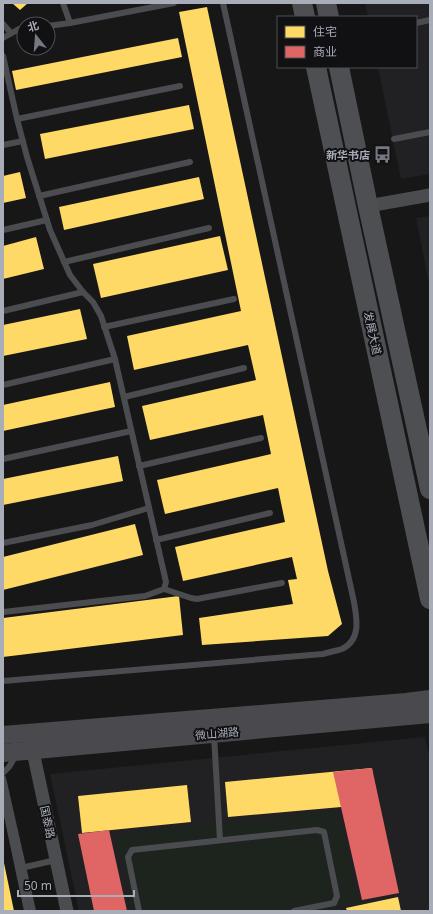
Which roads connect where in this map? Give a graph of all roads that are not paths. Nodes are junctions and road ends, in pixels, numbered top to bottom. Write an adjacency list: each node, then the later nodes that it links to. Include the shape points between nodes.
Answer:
1 (63, 3): 9 (lane)
2 (174, 3): 9 (lane)
3 (222, 3): 54 (lane, via 354,602 356,633 350,643 342,649 323,654)
4 (302, 3): 6 (main road)
5 (326, 3): 7 (main road)
6 (305, 16)
7 (329, 16)
8 (430, 20): 10 (lane)
9 (70, 23): 12 (lane)
10 (417, 23)
11 (3, 24): 14 (lane)
12 (56, 25)
13 (16, 30): 14 (lane)
14 (11, 33): 15 (lane)
15 (3, 38)
16 (3, 56): 20 (lane)
17 (316, 68): 52 (main road, 发展大道)
18 (339, 68): 28 (main road, 发展大道)
19 (180, 86): 20 (lane)
20 (17, 119): 23 (lane)
21 (430, 132): 22 (lane)
22 (394, 139)
23 (23, 141): 24 (lane); 27 (lane)
24 (3, 145)
25 (190, 162): 27 (lane)
26 (430, 195): 28 (street)
27 (39, 196): 29 (lane)
28 (368, 206): 45 (main road, 发展大道)
29 (47, 220): 31 (lane); 32 (lane)
30 (209, 228): 32 (lane)
31 (3, 230)
32 (64, 262): 33 (lane)
33 (82, 292): 35 (lane); 36 (lane, via 93,302)
34 (234, 298): 36 (lane)
35 (3, 311)
36 (104, 327): 37 (lane)
37 (115, 359): 39 (lane); 40 (lane)
38 (244, 368): 40 (lane)
39 (3, 386)
40 (124, 397): 41 (lane)
41 (131, 431): 43 (lane); 44 (lane)
42 (261, 438): 44 (lane)
43 (3, 459)
44 (139, 466): 46 (lane)
45 (430, 490)
46 (149, 508): 48 (lane); 49 (lane, via 92,524)
47 (270, 512): 48 (lane)
48 (156, 540): 51 (lane, via 166,582)
49 (3, 543)
50 (282, 583): 51 (lane, via 197,599)
51 (164, 589): 53 (lane, via 145,596)
52 (430, 600)
53 (3, 612)
54 (3, 681)
55 (430, 699): 57 (street, 微山湖路)
56 (430, 714): 58 (street, 微山湖路)
57 (28, 732): 59 (street, 微山湖路); 60 (street, 国泰路)
58 (214, 734): 60 (street, 微山湖路); 64 (lane)
59 (3, 735)
60 (12, 750): 61 (lane, via 10,767); 65 (street, 国泰路)
61 (3, 773)
62 (3, 778): 66 (lane)
63 (3, 797): 66 (lane)
64 (220, 840): 67 (lane, via 317,830 324,832 338,896 334,903); 71 (lane, via 132,850 128,857)
65 (56, 860): 66 (lane); 70 (street, 国泰路)
66 (20, 868): 68 (lane); 69 (lane)
67 (324, 908): 72 (lane)
68 (27, 911)
69 (33, 911)
70 (67, 911)
71 (139, 911)
72 (294, 911)

